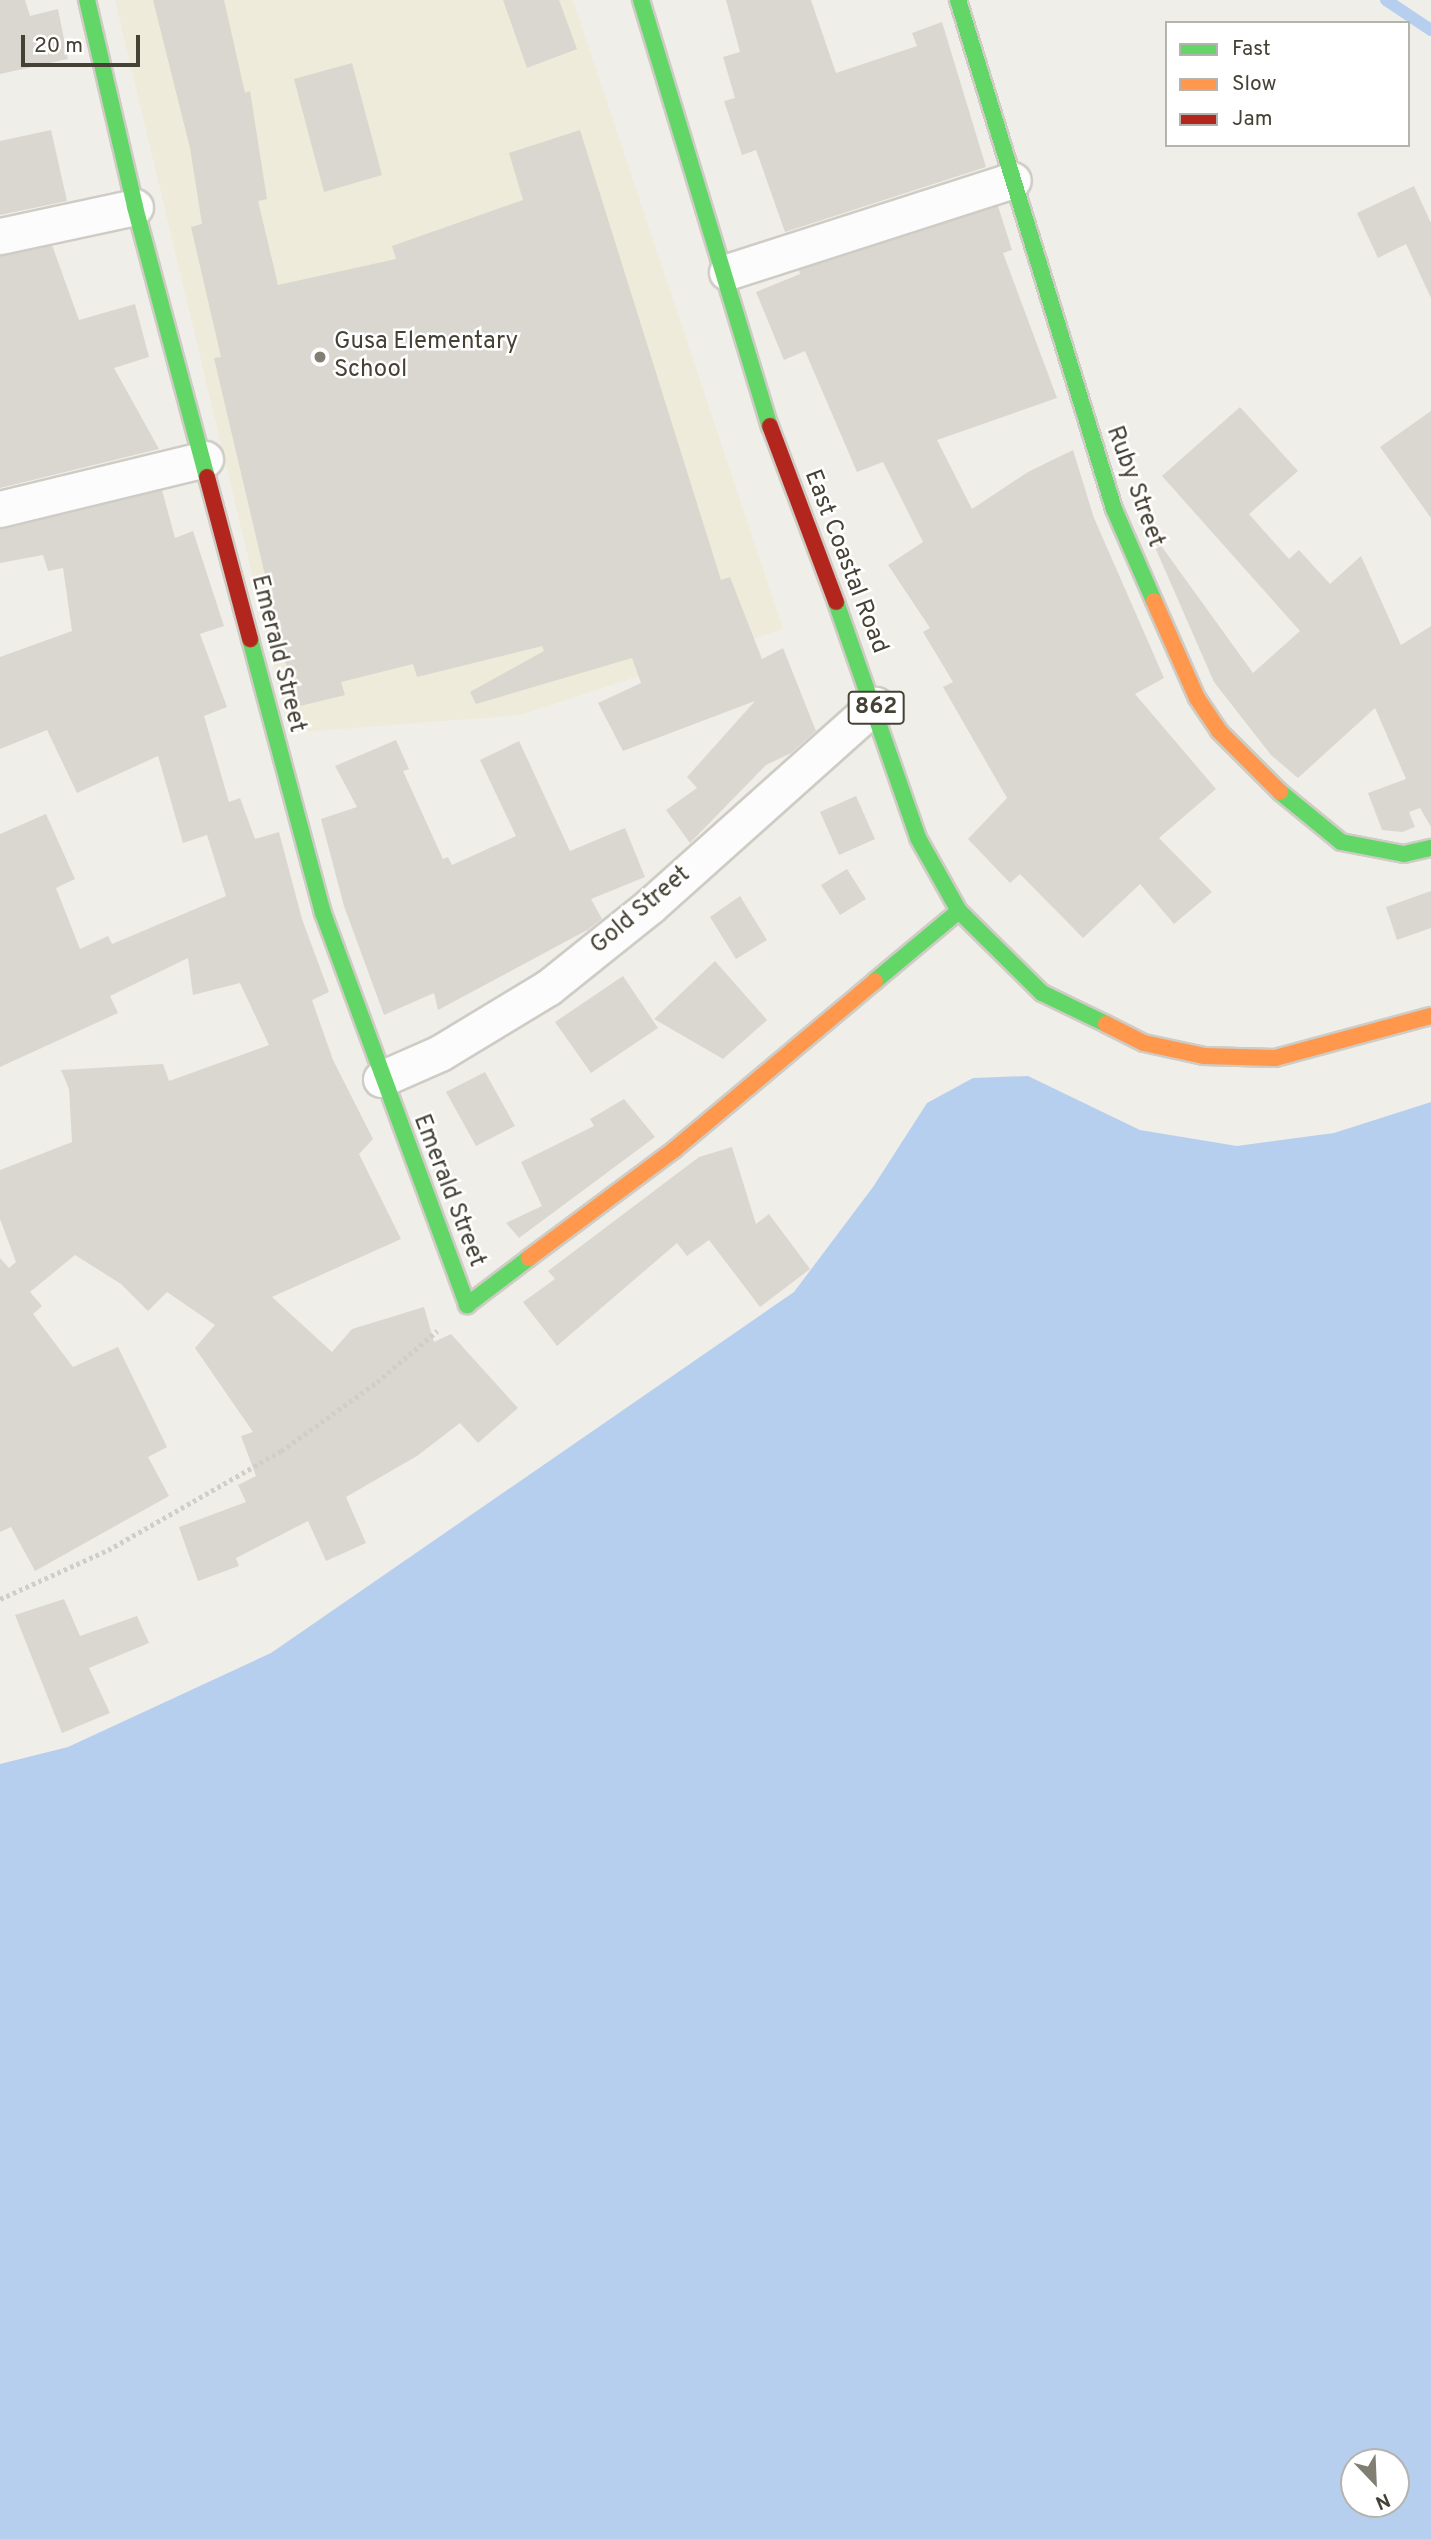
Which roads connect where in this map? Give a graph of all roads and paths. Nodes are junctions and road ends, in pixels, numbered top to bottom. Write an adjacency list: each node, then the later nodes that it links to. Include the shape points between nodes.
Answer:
1 (87, 0): 5 (street, Emerald Street)
2 (641, 0): 7 (street, East Coastal Road / 862)
3 (958, 0): 4 (street, Ruby Street)
4 (1013, 180): 7 (street); 11 (street, Ruby Street, via 1114,509 1183,670 1205,709 1257,774 1341,842 1393,853)
5 (135, 207): 6 (street); 8 (street, Emerald Street)
6 (0, 236)
7 (727, 272): 10 (street, East Coastal Road / 862, via 764,410)
8 (205, 459): 9 (street); 14 (street, Emerald Street, via 272,734 323,913)
9 (0, 509)
10 (875, 705): 12 (street, East Coastal Road / 862, via 918,838); 14 (street, Gold Street, via 650,906 549,987 440,1053)
11 (1431, 848)
12 (959, 911): 13 (street, East Coastal Road / 862, via 1042,993 1144,1043 1204,1056 1275,1058); 15 (street, via 675,1149)
13 (1431, 1016)
14 (381, 1079): 15 (street, Emerald Street)
15 (467, 1305): 16 (path, via 377,1382 281,1451 108,1550)
16 (0, 1599)

